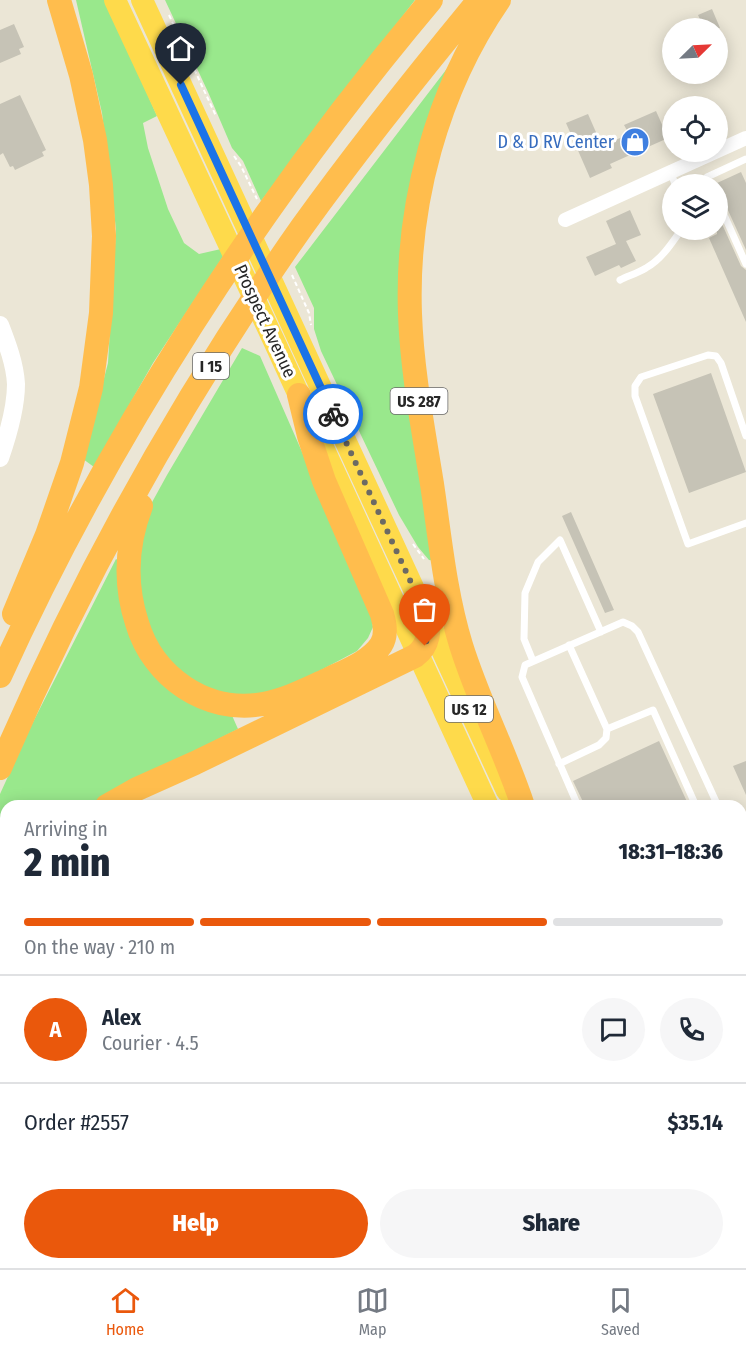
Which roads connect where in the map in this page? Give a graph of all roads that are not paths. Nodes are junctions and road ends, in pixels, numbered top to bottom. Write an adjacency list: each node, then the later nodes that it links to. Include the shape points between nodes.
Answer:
1 (58, 0): 13 (highway, via 82,82)
2 (71, 0): 13 (highway, via 95,103)
3 (115, 0): 21 (highway, Prospect Avenue)
4 (142, 0): 25 (highway, Prospect Avenue)
5 (431, 0): 30 (highway, I 15, via 310,153 185,338 92,495)
6 (479, 0): 20 (highway, I 15, via 326,193)
7 (499, 0): 37 (highway, US 287, via 460,69 433,143 415,226 410,313 418,397 453,614 470,670)
8 (746, 138): 10 (street)
9 (745, 162): 11 (lane)
10 (682, 174)
11 (715, 174)
12 (662, 183): 14 (street)
13 (102, 185): 30 (highway, via 102,296 91,388 65,485 13,617)
14 (565, 220)
15 (728, 224): 17 (lane)
16 (673, 240): 18 (lane, via 658,260)
17 (746, 264)
18 (620, 280)
19 (0, 325): 23 (main road, via 16,384)
20 (208, 371): 21 (highway, via 144,499 133,530 128,562 132,607 147,649 174,681 212,701 254,705 291,696 361,662 378,649 384,637 381,609 324,481); 33 (highway, I 15, via 86,585)
21 (299, 395): 28 (highway, Prospect Avenue / US 12)
22 (746, 436): 24 (lane, via 716,356 708,355 641,377 635,386 635,396 688,544)
23 (0, 458)
24 (746, 523)
25 (425, 613): 28 (highway, via 429,631); 36 (highway, Prospect Avenue / US 12)
26 (601, 632): 27 (lane); 29 (lane, via 560,540 538,562 525,593 524,639); 40 (lane, via 623,622 638,632)
27 (569, 645): 29 (lane); 31 (lane)
28 (418, 654): 34 (highway); 35 (highway, Prospect Avenue / US 12)
29 (533, 661): 32 (lane, via 525,664 522,677)
30 (2, 671)
31 (607, 729): 32 (lane, via 606,738 599,745); 39 (lane, via 653,710)
32 (559, 764): 38 (lane)
33 (0, 768)
34 (118, 800)
35 (485, 800)
36 (511, 800)
37 (521, 800)
38 (575, 800)
39 (693, 800)
40 (715, 800)

